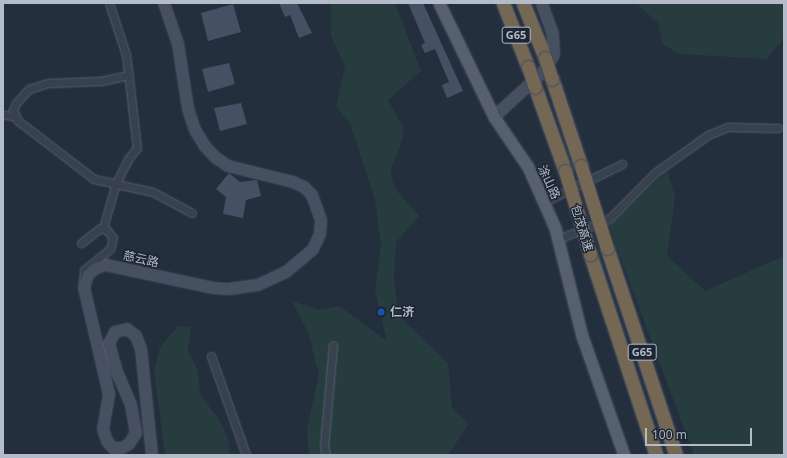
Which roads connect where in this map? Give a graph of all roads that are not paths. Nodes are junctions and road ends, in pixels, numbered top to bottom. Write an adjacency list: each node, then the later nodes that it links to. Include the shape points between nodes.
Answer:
1 (109, 3): 7 (street, via 126,55)
2 (164, 3): 19 (street, 慈云路, via 178,44 188,108 195,130 205,146 228,166 304,187 318,207 321,220 320,234 313,250 301,261 258,285 229,289 213,288 106,265 96,268 88,275)
3 (439, 3): 10 (main road, 涂山路)
4 (503, 3): 26 (highway, 包茂高速 / G65, bridge, via 565,171 590,254 636,388)
5 (523, 3): 27 (highway, 包茂高速 / G65, bridge, via 545,58)
6 (542, 3): 10 (street, via 553,34 554,55 543,72)
7 (128, 75): 9 (street, via 101,81 48,83 30,89 16,103 13,110); 13 (street, via 137,148 128,159)
8 (3, 115): 9 (street)
9 (16, 116): 13 (street, via 17,120 94,179)
10 (494, 117): 14 (main road, 涂山路, via 528,167)
11 (778, 128): 17 (street, via 728,127 708,135 656,172 609,219)
12 (622, 164): 14 (street)
13 (116, 183): 15 (street, via 153,192); 16 (street)
14 (544, 202): 17 (main road, 涂山路)
15 (192, 213)
16 (104, 228): 18 (street); 19 (street, via 110,233 113,243 110,249 84,270)
17 (558, 239): 25 (main road, 涂山路, via 582,336)
18 (81, 243)
19 (84, 287): 22 (street, via 109,394 103,429 107,441 113,448 122,448 129,444 136,433 131,405 113,362 109,344 116,332 127,329 136,336 141,349)
20 (333, 345): 24 (street, via 324,446)
21 (211, 356): 23 (street)
22 (152, 455)
23 (246, 455)
24 (326, 455)
25 (624, 455)
26 (655, 455)
27 (676, 455)

